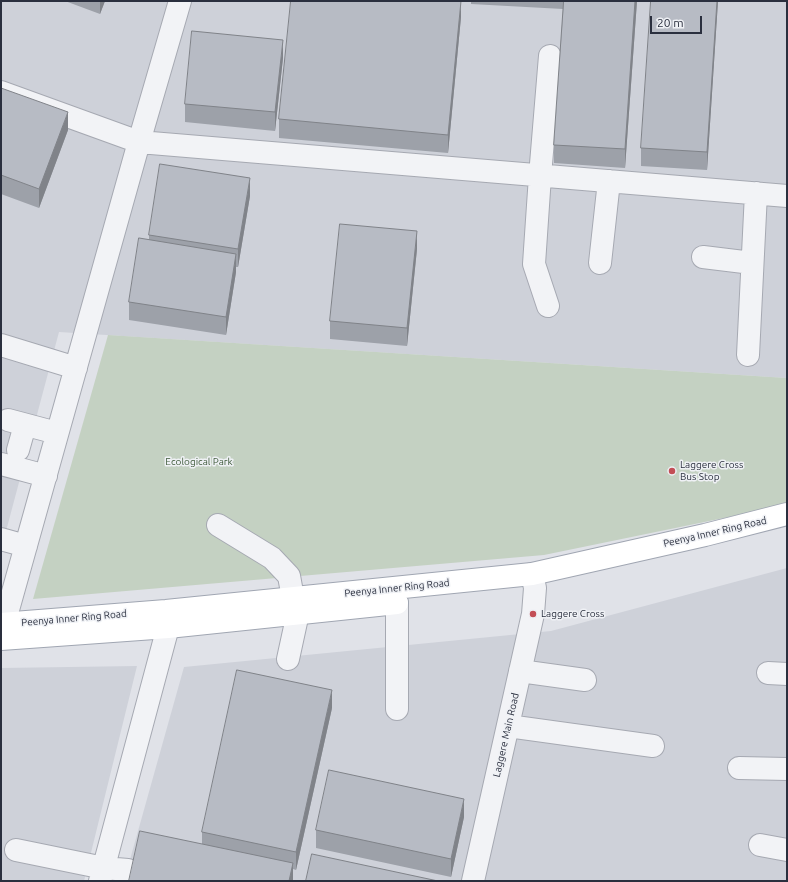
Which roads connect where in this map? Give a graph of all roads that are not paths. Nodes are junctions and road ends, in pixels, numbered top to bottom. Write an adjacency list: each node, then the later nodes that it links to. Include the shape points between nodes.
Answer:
1 (180, 1): 4 (street)
2 (550, 56): 5 (street)
3 (1, 92): 4 (street)
4 (139, 142): 5 (street); 15 (street)
5 (540, 176): 6 (street); 12 (street, via 534,264)
6 (609, 181): 7 (street); 10 (street)
7 (756, 193): 8 (street); 11 (street)
8 (787, 196)
9 (702, 256): 11 (street)
10 (600, 263)
11 (752, 263): 14 (street)
12 (548, 306)
13 (1, 345): 15 (street)
14 (748, 355)
15 (76, 368): 16 (street)
16 (57, 434): 17 (street, via 17,422); 19 (street)
17 (18, 450)
18 (1, 464): 19 (street)
19 (46, 476): 24 (street)
20 (787, 514): 25 (main road, Peenya Inner Ring Road)
21 (218, 525): 27 (street, via 272,558 289,576)
22 (787, 530): 25 (main road, Peenya Inner Ring Road)
23 (1, 539): 24 (street)
24 (26, 546): 29 (street)
25 (533, 581): 26 (main road, Peenya Inner Ring Road); 27 (main road, Peenya Inner Ring Road); 31 (street, Laggere Main Road, via 533,614)
26 (398, 603): 27 (main road, Peenya Inner Ring Road); 33 (street)
27 (296, 606): 28 (main road, Peenya Inner Ring Road); 29 (main road, Peenya Inner Ring Road, via 158,611); 30 (street)
28 (168, 627): 29 (main road, Peenya Inner Ring Road); 42 (street)
29 (2, 629)
30 (288, 659)
31 (520, 671): 32 (street); 34 (street, Laggere Main Road)
32 (585, 680)
33 (397, 709)
34 (508, 726): 35 (street); 43 (street, Laggere Main Road)
35 (653, 746)
36 (740, 768): 37 (street)
37 (787, 769)
38 (760, 845): 40 (street)
39 (16, 850): 42 (street)
40 (787, 850)
41 (128, 870): 42 (street)
42 (102, 874)
43 (473, 881)

